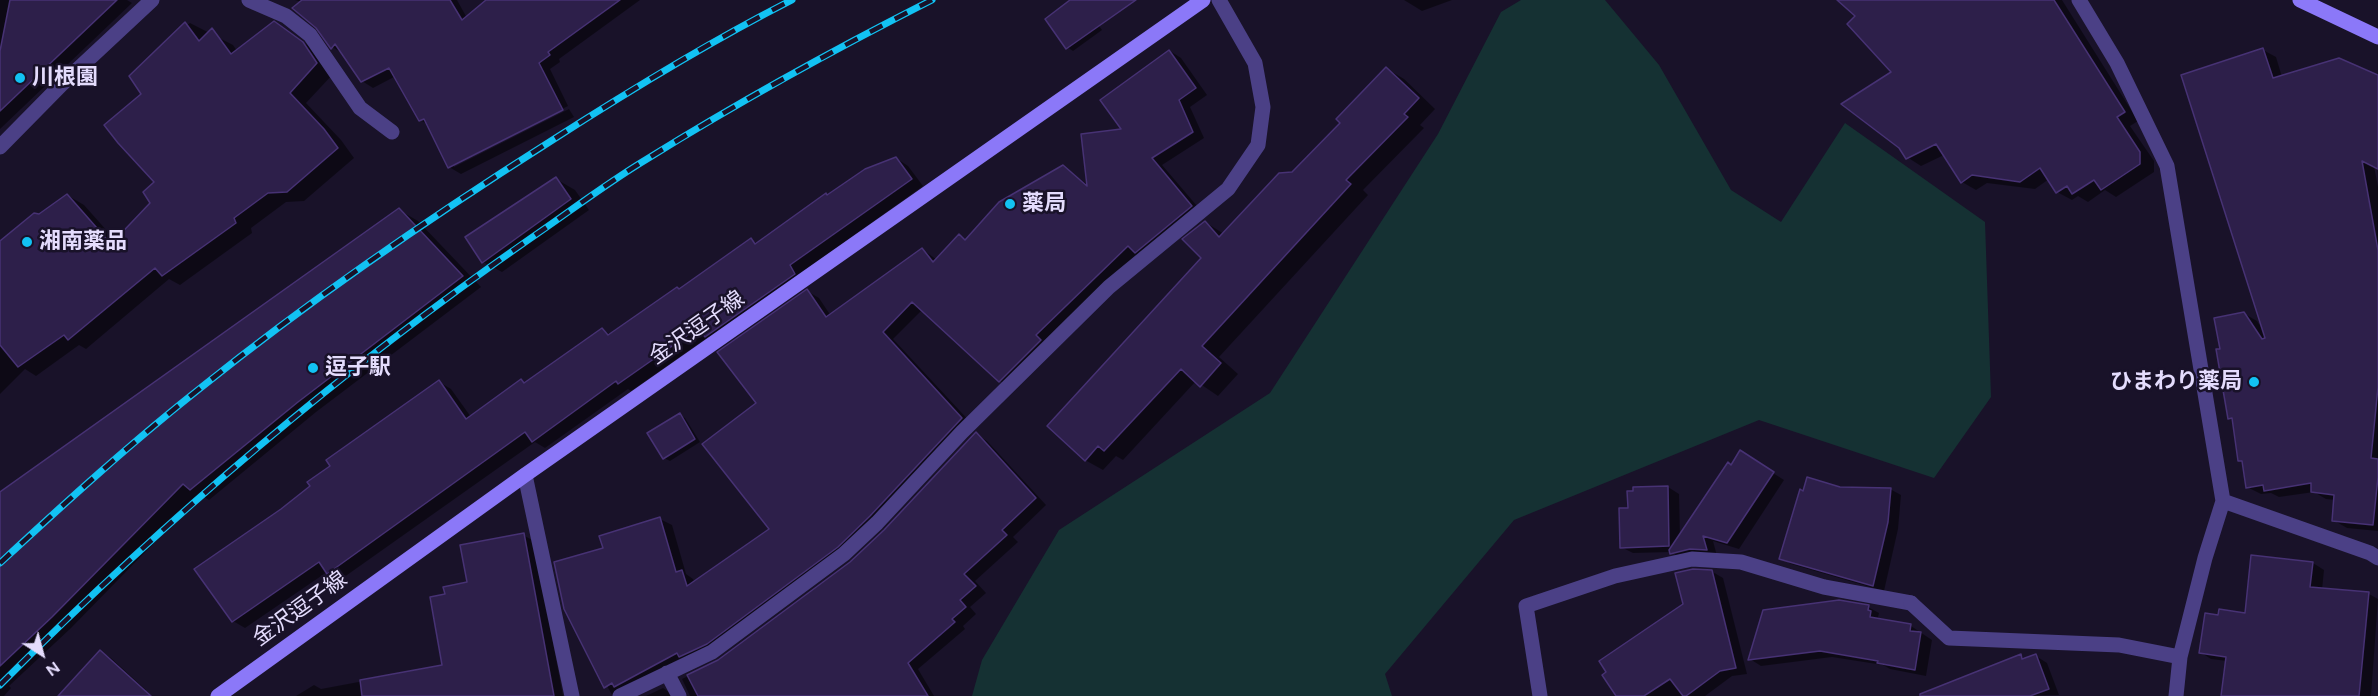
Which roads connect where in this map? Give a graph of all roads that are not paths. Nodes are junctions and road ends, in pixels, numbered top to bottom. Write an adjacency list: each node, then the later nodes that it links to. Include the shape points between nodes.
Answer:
1 (152, 0): 9 (street)
2 (249, 0): 8 (street, via 286,16 310,35 360,108)
3 (1203, 0): 10 (main road, 金沢逗子線)
4 (1219, 0): 14 (street, via 1255,63 1263,107 1258,145 1228,189 1109,287 844,554 712,652)
5 (2079, 0): 11 (street, via 2117,63 2167,166)
6 (2300, 0): 7 (main road)
7 (2378, 37)
8 (392, 132)
9 (0, 147)
10 (525, 475): 15 (main road, 金沢逗子線); 16 (street)
11 (2223, 501): 12 (street); 13 (street)
12 (2378, 558)
13 (2180, 657): 19 (street, via 2119,645 1949,638 1911,603 1824,587 1741,562 1692,559 1615,576 1526,606); 20 (street)
14 (667, 673): 17 (street); 18 (street)
15 (219, 696)
16 (572, 696)
17 (620, 696)
18 (679, 696)
19 (1540, 696)
20 (2176, 696)

